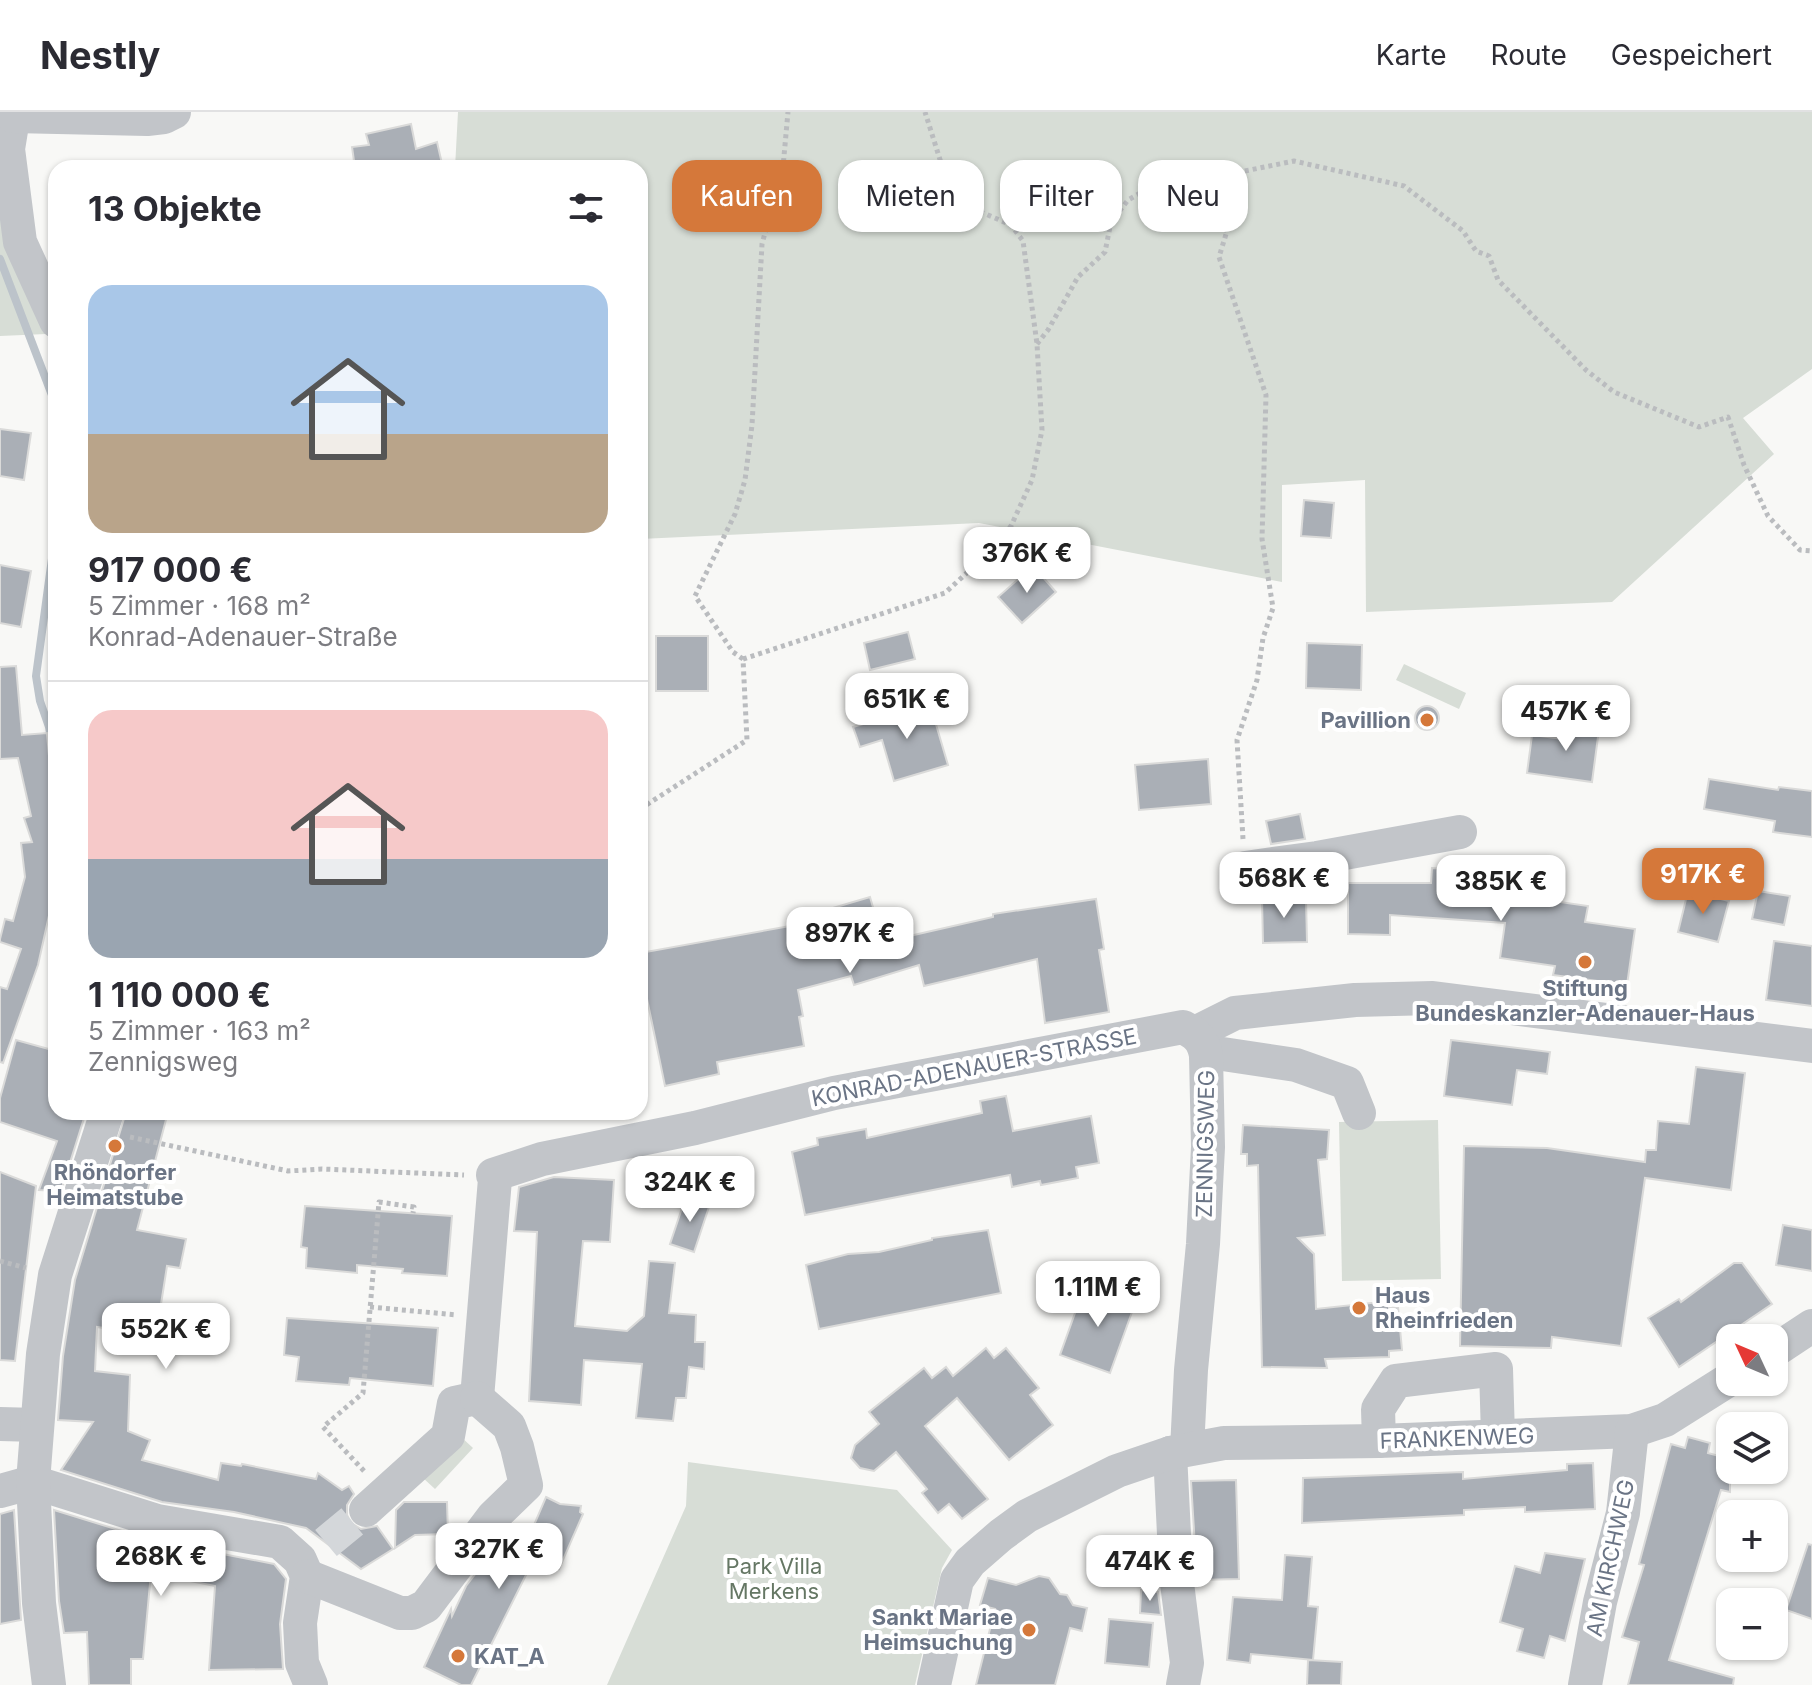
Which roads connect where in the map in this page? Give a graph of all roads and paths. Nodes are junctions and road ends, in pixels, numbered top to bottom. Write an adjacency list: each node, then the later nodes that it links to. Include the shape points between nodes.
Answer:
1 (174, 112): 4 (street, via 147,119)
2 (788, 112): 11 (path, via 783,167 762,244 745,480 735,514 695,596)
3 (925, 112): 9 (path, via 948,185 965,205 1011,225 1023,241)
4 (13, 114): 8 (street, via 8,149 20,242)
5 (1248, 170): 10 (path, via 1294,161 1404,186 1463,231 1476,251 1489,256 1498,280 1614,392 1699,427 1728,417 1768,516 1800,550)
6 (1138, 194): 9 (path, via 1111,222 1105,252 1078,277)
7 (1227, 232): 14 (path, via 1219,257 1266,395 1262,539 1273,608 1237,740)
8 (48, 303)
9 (1037, 344): 11 (path, via 1042,430 1032,480 1011,526 985,556 945,593)
10 (1812, 551)
11 (743, 659): 12 (path, via 747,740)
12 (648, 804)
13 (1460, 832): 14 (street)
14 (1245, 868)
15 (1201, 1044): 16 (street, via 1235,1013 1433,998); 17 (street, KONRAD-ADENAUER-STRASSE, via 1216,1053 1296,1065 1347,1083); 20 (street, KONRAD-ADENAUER-STRASSE, via 1183,1027 1168,1028 834,1093 542,1159); 33 (street, ZENNIGSWEG, via 1208,1147 1205,1203)
16 (1812, 1046)
17 (1359, 1113)
18 (104, 1120): 29 (street, via 55,1275)
19 (138, 1139): 20 (path, via 288,1171)
20 (493, 1175): 23 (street)
21 (413, 1213): 22 (path, via 414,1207 379,1202)
22 (370, 1307): 23 (path); 36 (path, via 363,1393 323,1427)
23 (484, 1317): 27 (street)
24 (1812, 1326): 25 (street)
25 (1788, 1342)
26 (1716, 1388): 30 (street, FRANKENWEG, via 1665,1420)
27 (477, 1398): 36 (street, via 454,1403 448,1436); 37 (street, via 509,1426 526,1485 493,1517 426,1606 400,1613)
28 (0, 1424): 29 (street)
29 (37, 1425): 34 (street)
30 (1632, 1431): 31 (street, FRANKENWEG); 42 (street, AM KIRCHWEG, via 1623,1513)
31 (1498, 1436): 32 (street, FRANKENWEG); 32 (street, via 1496,1369 1396,1381 1378,1409)
32 (1379, 1441): 33 (street, FRANKENWEG, via 1224,1443)
33 (1179, 1451): 40 (street, FRANKENWEG, via 1117,1471 1058,1500 1027,1516 977,1555 957,1580); 41 (street, via 1176,1575 1187,1663)
34 (33, 1482): 35 (street); 37 (street, via 157,1521 280,1542); 38 (street)
35 (0, 1491)
36 (375, 1501)
37 (311, 1559): 39 (street, via 300,1623 302,1663)
38 (49, 1685)
39 (311, 1685)
40 (934, 1685)
41 (1183, 1685)
42 (1585, 1685)

